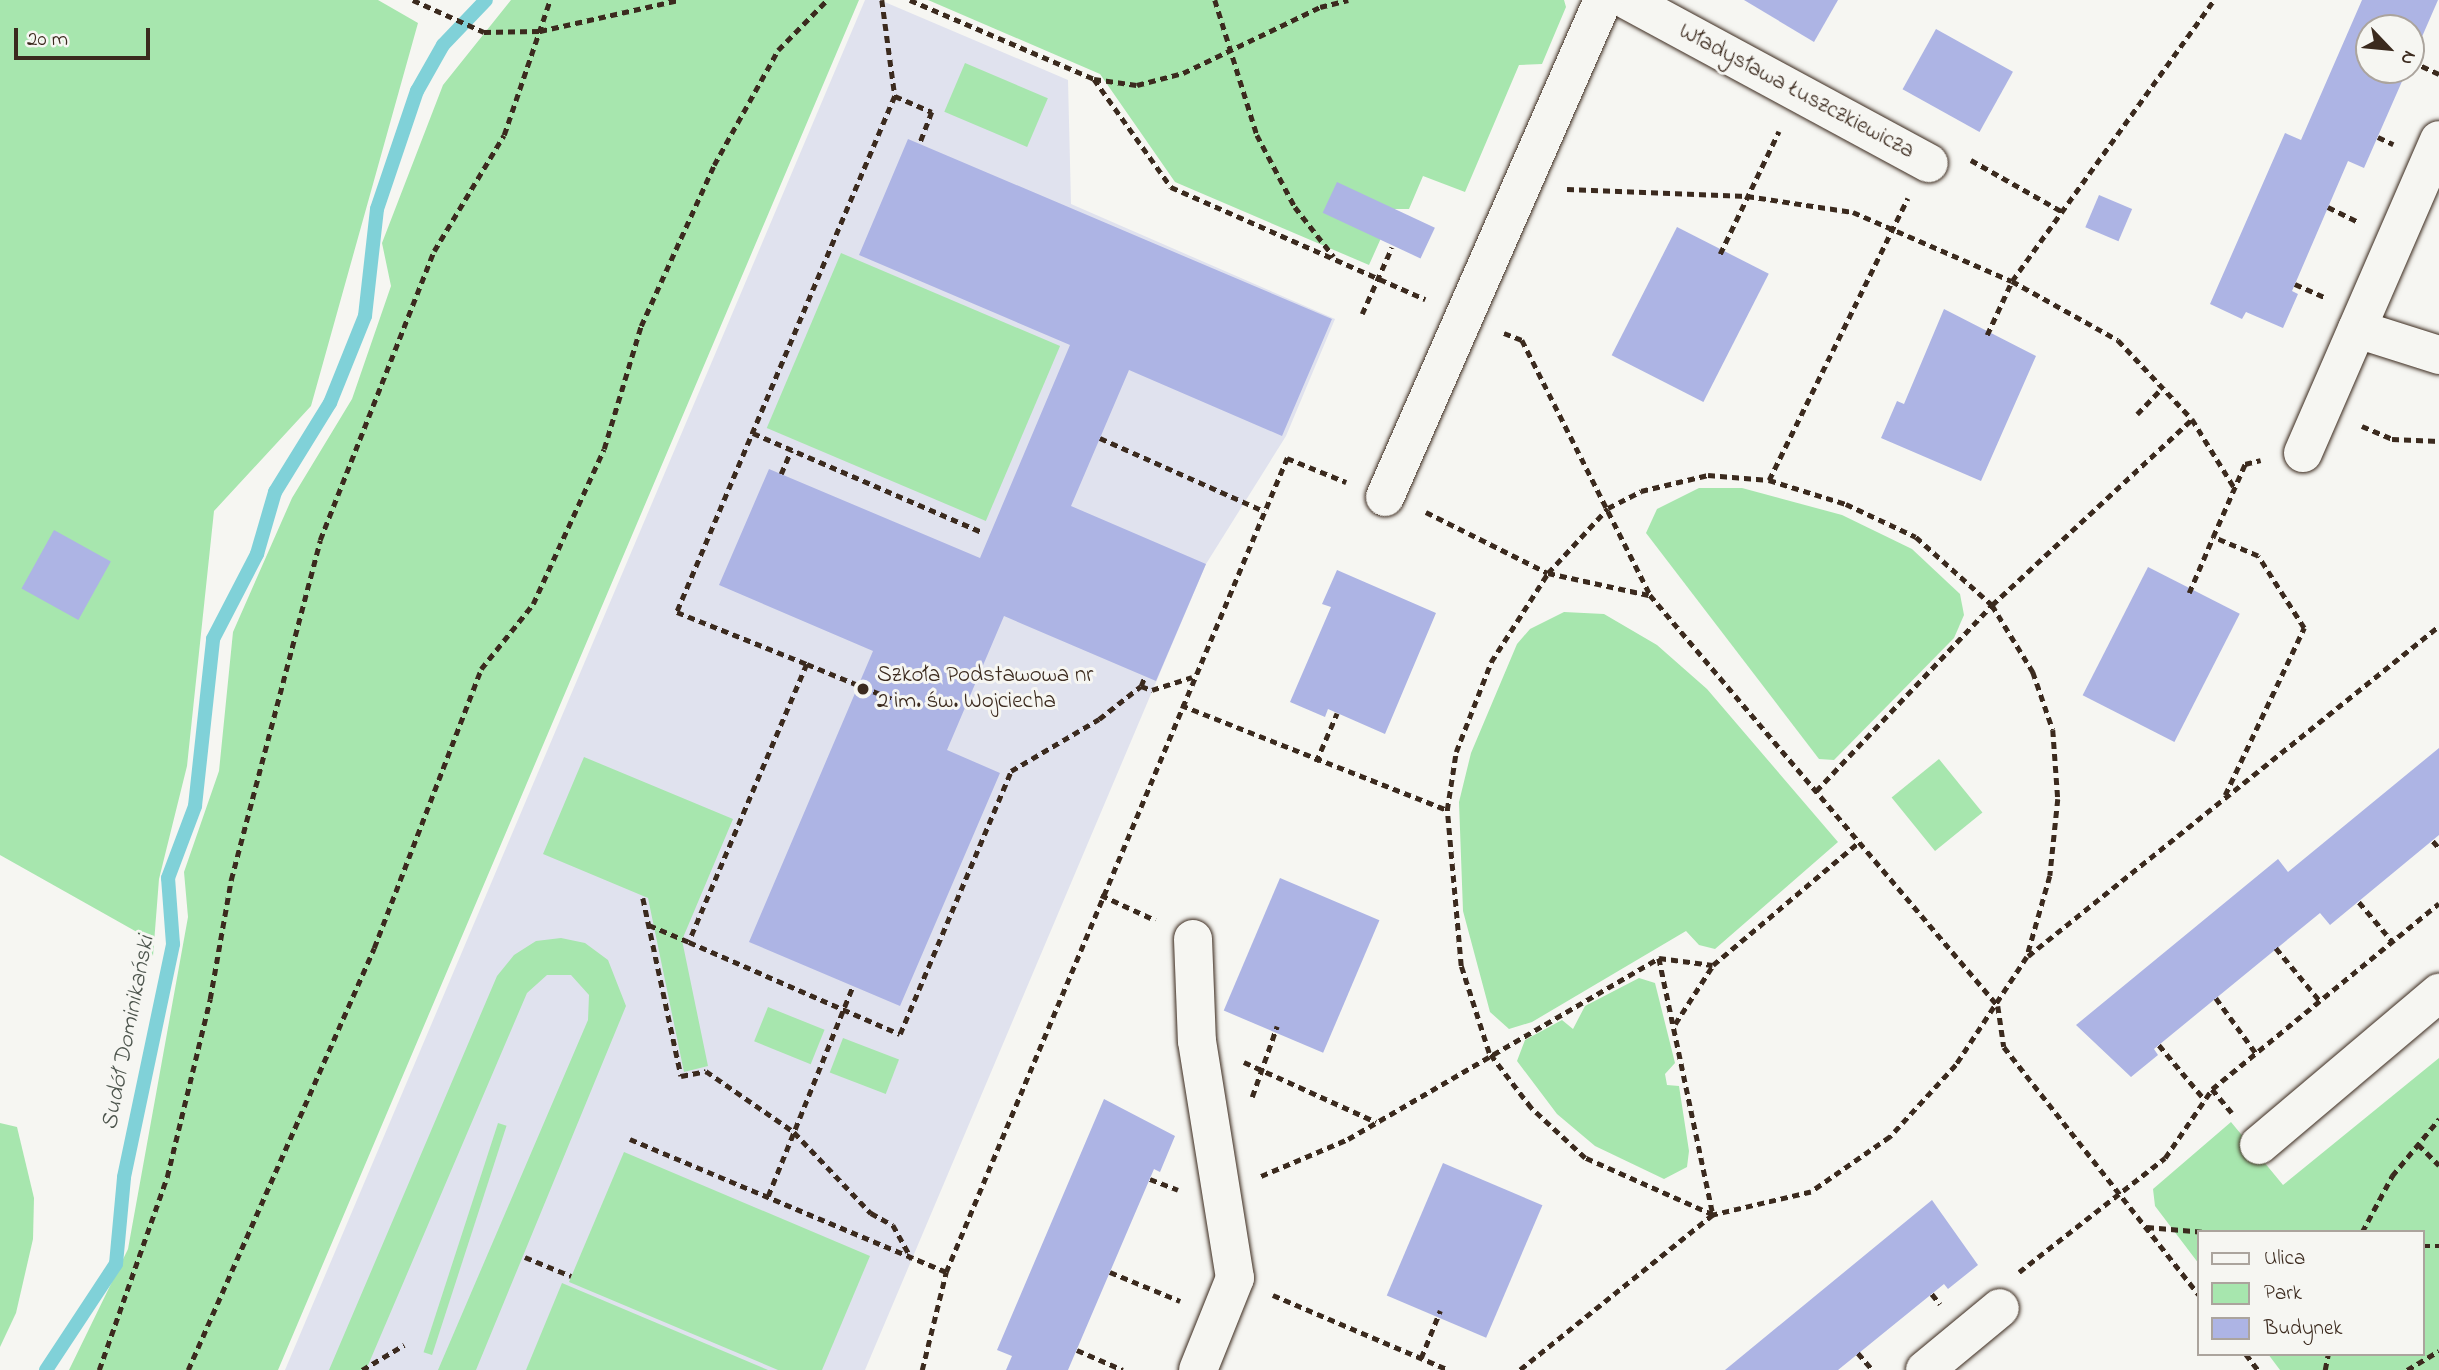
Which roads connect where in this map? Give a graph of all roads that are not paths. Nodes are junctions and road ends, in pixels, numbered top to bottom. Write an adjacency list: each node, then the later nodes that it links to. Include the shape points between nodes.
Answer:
1 (1603, 0): 8 (street)
2 (1627, 0): 4 (street, Władysława Łuszczkiewicza)
3 (2439, 139): 5 (street)
4 (1928, 163)
5 (2357, 329): 6 (street); 7 (street)
6 (2439, 355)
7 (2303, 453)
8 (1385, 497)
9 (1193, 939): 13 (street, via 1197,1041 1235,1278)
10 (2439, 993): 11 (street)
11 (2259, 1145)
12 (2000, 1308): 14 (street)
13 (1198, 1370)
14 (1925, 1370)

